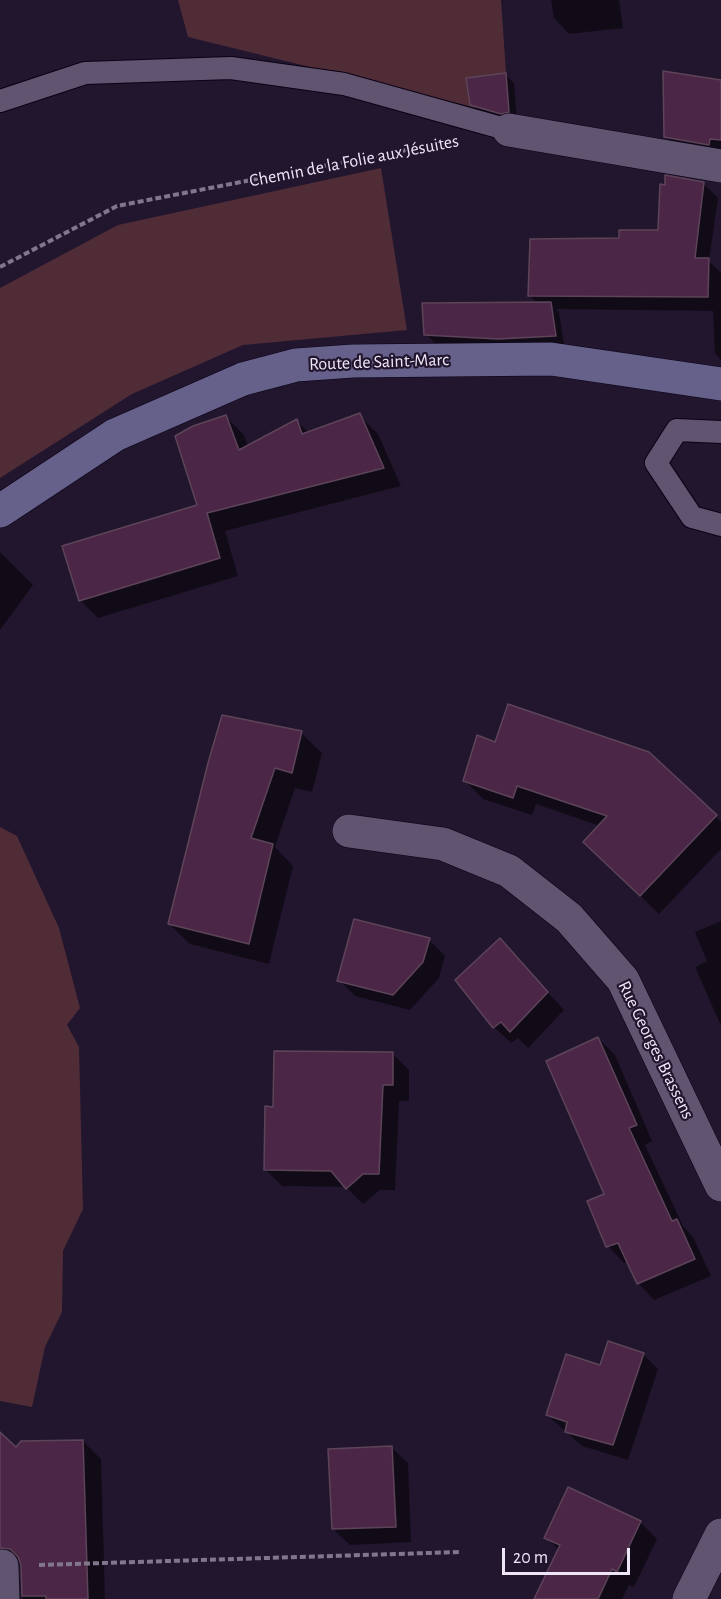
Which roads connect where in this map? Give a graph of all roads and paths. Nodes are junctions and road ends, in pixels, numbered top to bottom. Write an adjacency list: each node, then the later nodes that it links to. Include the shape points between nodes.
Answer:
1 (0, 101): 2 (lane, via 85,74 231,68 344,84)
2 (509, 130): 4 (street)
3 (439, 144): 5 (path, Chemin de la Folie aux Jésuites, via 117,207)
4 (721, 166)
5 (0, 267)
6 (721, 384): 8 (street, Route de Saint-Marc, via 551,359 296,365 243,379 115,435)
7 (721, 432): 9 (lane, via 676,430 656,463 692,517)
8 (0, 511)
9 (721, 525)
10 (349, 831): 11 (street, Rue Georges Brassens, via 443,844 508,871 569,918 623,980)
11 (721, 1185)
12 (721, 1535): 16 (street)
13 (461, 1552): 14 (path)
14 (2, 1566): 15 (street)
15 (3, 1599)
16 (689, 1599)

